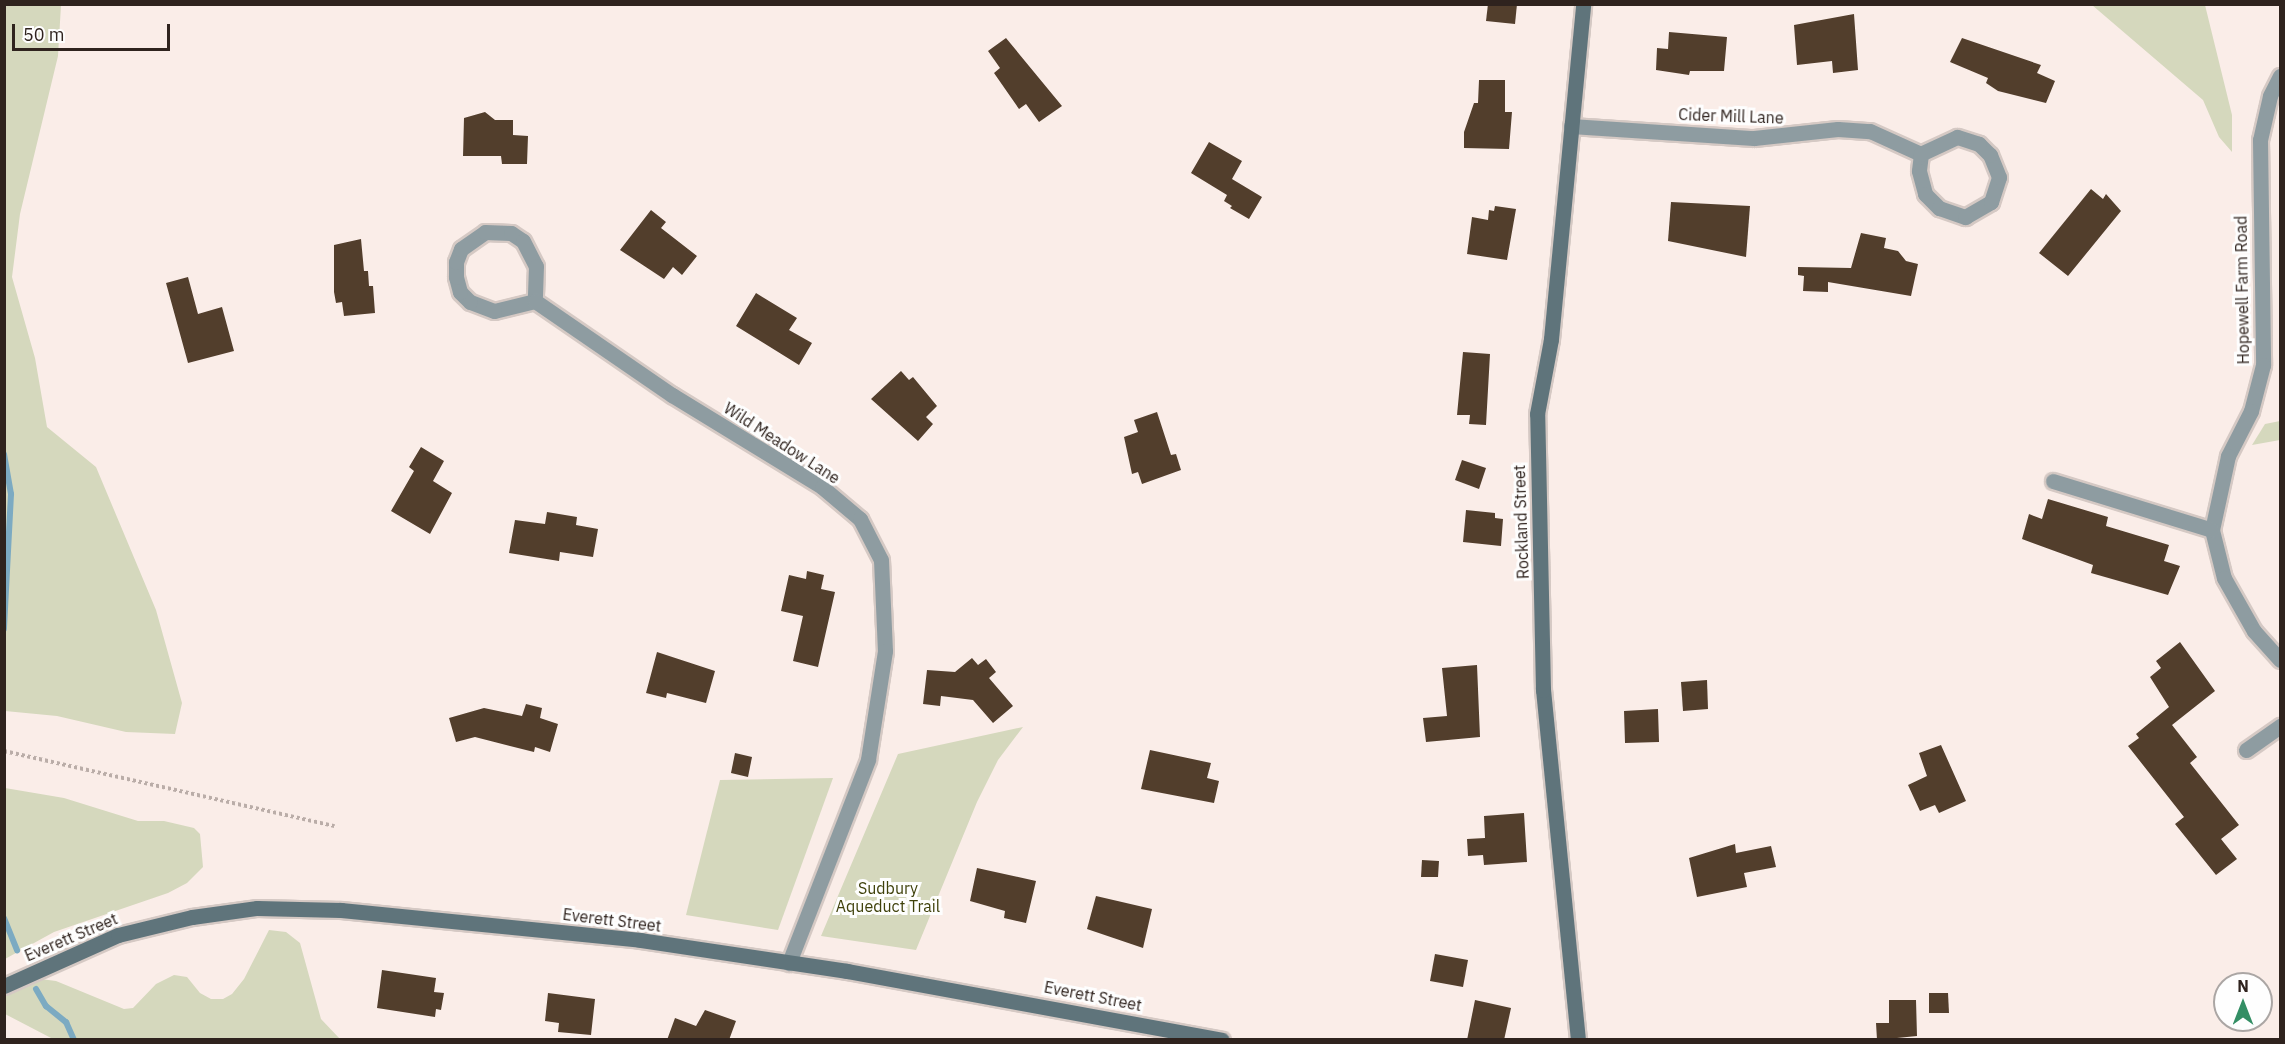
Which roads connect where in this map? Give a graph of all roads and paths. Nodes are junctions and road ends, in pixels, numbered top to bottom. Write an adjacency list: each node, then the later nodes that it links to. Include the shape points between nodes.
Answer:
1 (1583, 4): 3 (street, Rockland Street)
2 (2280, 76): 7 (street, Hopewell Farm Road, via 2270,96 2260,140 2263,365 2251,411 2228,456)
3 (1571, 126): 4 (street, Cider Mill Lane, via 1754,138 1838,129 1870,131); 16 (street, Rockland Street, via 1551,339 1537,414 1537,484 1543,690)
4 (1920, 154): 4 (street, via 1919,171 1925,194 1939,208 1965,216 1991,202 2000,177 1990,155 1979,144 1957,136)
5 (535, 302): 5 (street, via 536,266 523,241 511,233 485,232 461,249 456,277 460,292 470,302 494,310); 13 (street, Wild Meadow Lane, via 672,395 822,487 860,519 881,560 885,651 868,760)
6 (2053, 481): 7 (street)
7 (2212, 530): 8 (street, Hopewell Farm Road, via 2224,578 2254,631)
8 (2280, 660)
9 (2280, 726): 10 (street)
10 (2246, 750)
11 (4, 751): 12 (path)
12 (335, 826)
13 (789, 963): 14 (street, Everett Street, via 640,940 449,919 257,908 192,917 118,935); 15 (street, Everett Street, via 944,987)
14 (4, 986)
15 (1222, 1040)
16 (1578, 1040)

